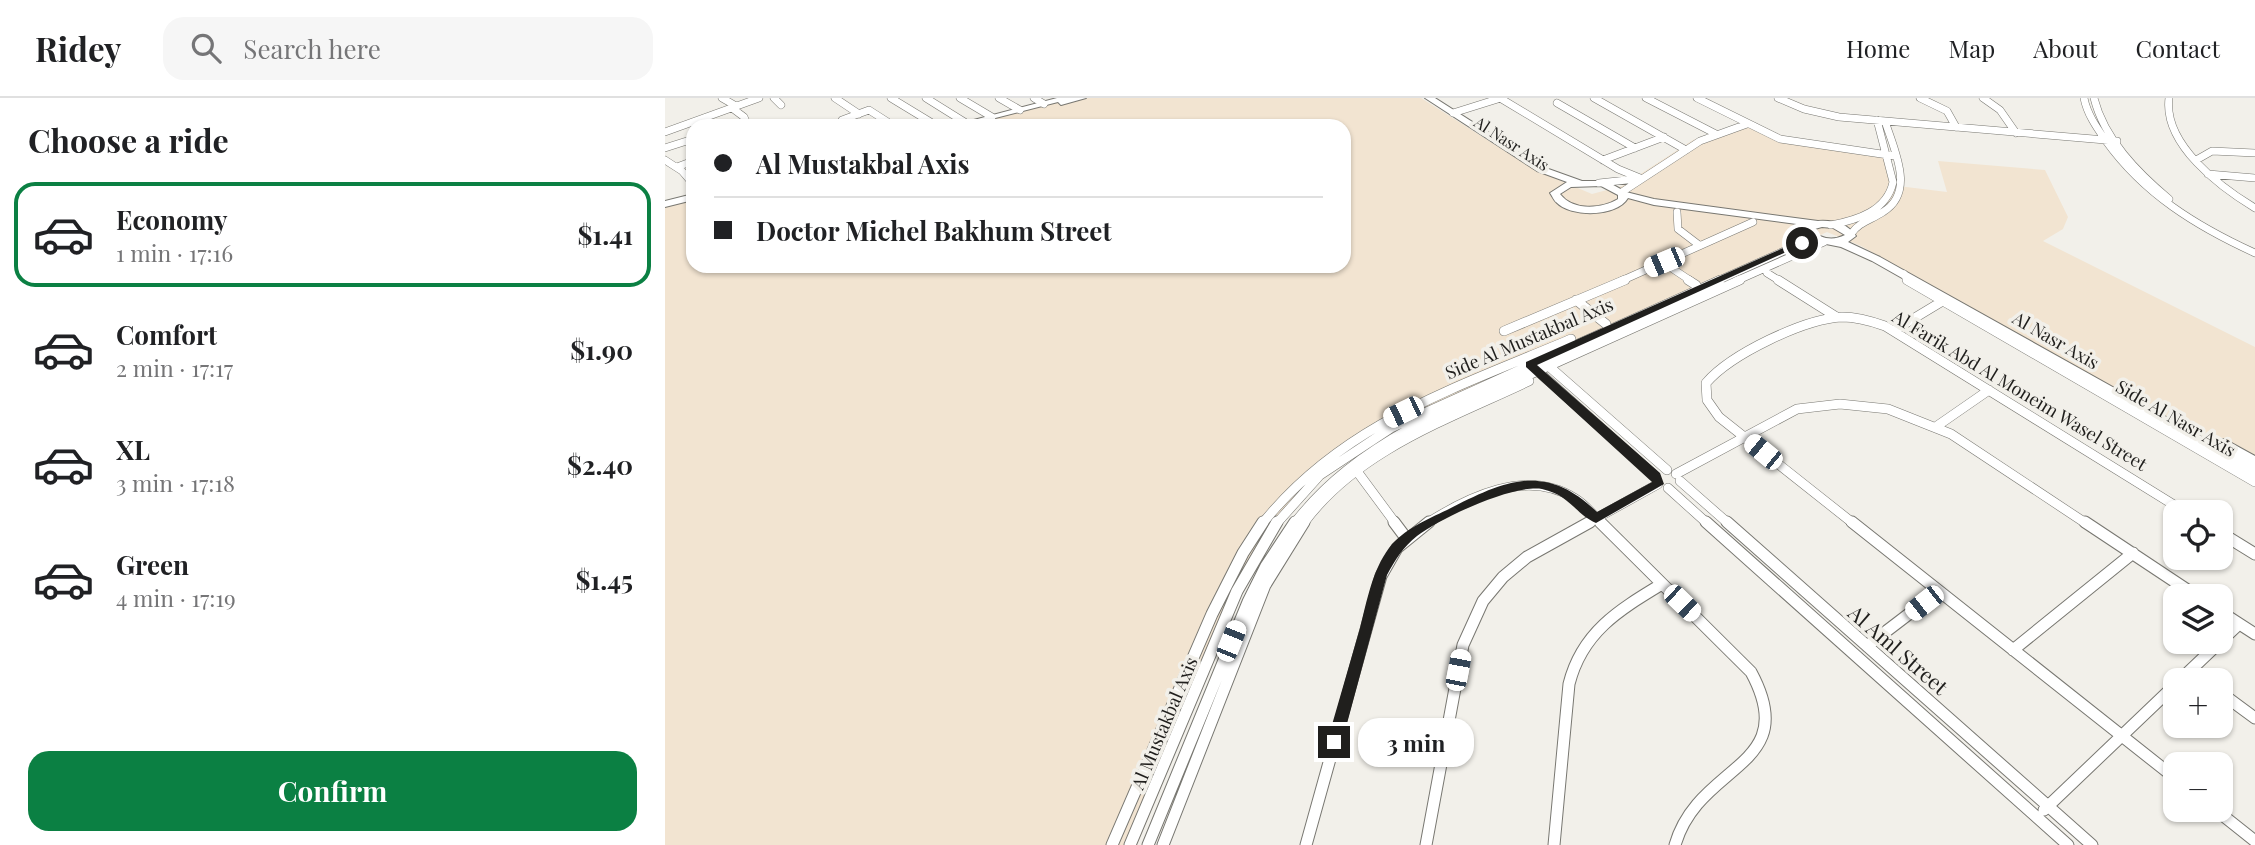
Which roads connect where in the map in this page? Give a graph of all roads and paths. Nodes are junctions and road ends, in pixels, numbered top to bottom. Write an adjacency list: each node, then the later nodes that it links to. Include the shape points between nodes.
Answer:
1 (722, 98): 27 (street)
2 (759, 98): 27 (street)
3 (774, 98): 26 (street)
4 (835, 98): 30 (street)
5 (891, 98): 36 (street)
6 (926, 98): 37 (street)
7 (960, 98): 31 (street)
8 (999, 98): 28 (street)
9 (1034, 98): 25 (street)
10 (1061, 98): 25 (main road)
11 (1082, 98): 39 (main road)
12 (1415, 98): 69 (highway, Al Nasr Axis)
13 (1429, 98): 29 (highway, Al Nasr Axis)
14 (1500, 98): 29 (street); 60 (street)
15 (1594, 98): 47 (street)
16 (1646, 98): 46 (street)
17 (1697, 98): 41 (street)
18 (1778, 98): 40 (street, via 1821,113)
19 (1920, 98): 43 (street, via 1947,111)
20 (1983, 98): 45 (street, via 2000,110)
21 (2084, 98): 50 (street)
22 (2094, 98): 51 (street)
23 (2169, 98): 58 (street, via 2165,108 2168,120)
24 (1557, 103): 53 (street)
25 (1044, 104): 28 (main road)
26 (781, 105)
27 (734, 107): 32 (street); 33 (street)
28 (1020, 110): 31 (main road)
29 (1453, 113): 67 (highway, Al Nasr Axis, via 1545,171)
30 (859, 114): 34 (street); 35 (street, via 870,110)
31 (992, 117): 38 (main road)
32 (709, 119)
33 (745, 119)
34 (845, 119)
35 (884, 119)
36 (926, 119)
37 (955, 119)
38 (985, 119)
39 (989, 119)
40 (1881, 121): 43 (street); 56 (street); 57 (street)
41 (1747, 124): 46 (street); 56 (street, via 1796,143)
42 (686, 127): 44 (street)
43 (1956, 127): 45 (street)
44 (666, 131): 48 (street)
45 (2016, 133): 50 (street)
46 (1716, 134): 54 (street)
47 (1664, 137): 53 (street); 54 (street)
48 (686, 138)
49 (686, 141): 52 (street)
50 (2106, 141): 51 (street); 85 (street, via 2129,173 2162,202)
51 (2117, 141): 83 (street, via 2163,195)
52 (665, 148)
53 (1635, 148): 60 (street)
54 (1686, 150): 65 (street)
55 (2255, 153): 58 (street, via 2212,151)
56 (1885, 155): 57 (street); 77 (street, via 1893,182 1890,196 1857,218)
57 (1895, 156): 79 (street, via 1903,188 1900,199)
58 (2198, 159): 63 (street)
59 (665, 160): 62 (street)
60 (1603, 160): 65 (street)
61 (686, 164): 62 (street)
62 (677, 167): 64 (street)
63 (2208, 174): 66 (street); 74 (street)
64 (686, 177)
65 (1640, 178): 68 (street); 70 (street)
66 (2255, 178)
67 (1583, 183): 68 (highway); 69 (highway)
68 (1599, 183): 70 (highway)
69 (1549, 187): 73 (highway, Al Nasr Axis, via 1559,201 1574,208)
70 (1623, 193): 73 (highway, via 1621,202); 77 (highway, via 1654,202)
71 (686, 196): 72 (main road)
72 (665, 201)
73 (1612, 207): 75 (highway)
74 (2255, 208)
75 (1677, 212): 76 (highway); 82 (street, via 1678,229)
76 (1753, 222): 78 (highway); 82 (street)
77 (1826, 225): 78 (highway, via 1808,227); 79 (highway, Al Nasr Axis)
78 (1805, 234): 80 (highway, Al Nasr Axis); 86 (street, Al Mustakbal Axis, via 1802,243)
79 (1851, 235): 81 (highway); 84 (highway, Al Nasr Axis)
80 (1824, 242): 81 (highway, Al Nasr Axis); 86 (street, Al Mustakbal Axis)
81 (1838, 243): 84 (highway, Al Nasr Axis)
82 (1699, 245): 87 (street)
83 (2255, 247)
84 (1865, 249): 89 (highway, Al Nasr Axis); 100 (highway, Al Nasr Axis)
85 (2255, 253)
86 (1781, 256): 88 (street, Side Al Mustakbal Axis, via 1784,265); 90 (street, Al Mustakbal Axis); 97 (street, Al Mustakbal Axis)
87 (1664, 262): 90 (street); 91 (street)
88 (1767, 273): 93 (street); 97 (street, Side Al Mustakbal Axis)
89 (1904, 274): 92 (street, Side Al Nasr Axis, via 1908,283); 100 (highway, Al Nasr Axis)
90 (1703, 283): 94 (street, Side Al Mustakbal Axis); 97 (street, Al Mustakbal Axis)
91 (1576, 300): 94 (street); 95 (street)
92 (1941, 302): 96 (street); 107 (street, Side Al Nasr Axis)
93 (1835, 316): 96 (street, Al Farik Abd Al Moneim Wasel Street, via 1867,319); 102 (street, Al Farik Abd Al Moneim Wasel Street, via 1819,319 1718,369 1709,378 1705,389 1710,406)
94 (1606, 324): 98 (street, Side Al Mustakbal Axis)
95 (1504, 331)
96 (1893, 331): 99 (street, Al Farik Abd Al Moneim Wasel Street)
97 (1548, 365): 98 (street, Side Al Mustakbal Axis); 98 (street, Al Mustakbal Axis); 106 (street, Al Aml Street)
98 (1530, 368): 104 (street, Side Al Mustakbal Axis); 108 (street, Al Aml Street); 135 (street, Side Al Mustakbal Axis, via 1403,412 1356,437 1298,481 1266,516 1225,582); 136 (street, Al Mustakbal Axis, via 1374,437 1326,470 1281,514 1239,582); 137 (street, Al Mustakbal Axis, via 1375,447 1332,480 1289,525 1254,585)
99 (1989, 390): 101 (street); 109 (street, Al Farik Abd Al Moneim Wasel Street)
100 (2147, 407): 103 (highway, Al Nasr Axis); 105 (highway, Al Nasr Axis)
101 (1937, 426): 102 (street, via 1888,409 1825,404 1785,414); 113 (street)
102 (1744, 437): 106 (street); 117 (street)
103 (2255, 461)
104 (1356, 470): 111 (street); 138 (street, Side Al Mustakbal Axis, via 1305,521 1272,571)
105 (2255, 473)
106 (1674, 475): 108 (street); 108 (street); 122 (street, Al Aml Street)
107 (2255, 482)
108 (1661, 483): 110 (street); 132 (street, Al Aml Street)
109 (2166, 500)
110 (1596, 518): 111 (street, via 1560,490 1517,484 1430,522); 115 (street); 140 (street, via 1514,567 1475,615 1463,645)
111 (1406, 538): 139 (street, via 1381,575)
112 (2233, 540): 114 (street)
113 (2133, 554): 116 (street); 123 (street)
114 (2255, 554)
115 (1662, 584): 141 (street, via 1600,623 1574,661); 142 (street, via 1751,672 1767,708 1761,744 1695,802 1683,819)
116 (2178, 584)
117 (1939, 591): 122 (street); 123 (street)
118 (2233, 620): 119 (street)
119 (2239, 624): 120 (street); 121 (street)
120 (2233, 630)
121 (2255, 635)
122 (1867, 646): 131 (street, Al Aml Street)
123 (2013, 650): 129 (street)
124 (2208, 654): 125 (street)
125 (2193, 668)
126 (2163, 697): 129 (street)
127 (2233, 702): 128 (street)
128 (2255, 718)
129 (2122, 736): 130 (street); 131 (street)
130 (2163, 768)
131 (2048, 806): 132 (street); 144 (street, Al Aml Street)
132 (2037, 817): 143 (street, Al Aml Street)
133 (2231, 822): 134 (street)
134 (2255, 841)
135 (1112, 845)
136 (1130, 845)
137 (1149, 845)
138 (1163, 845)
139 (1306, 845)
140 (1426, 845)
141 (1554, 845)
142 (1675, 845)
143 (2068, 845)
144 (2092, 845)

